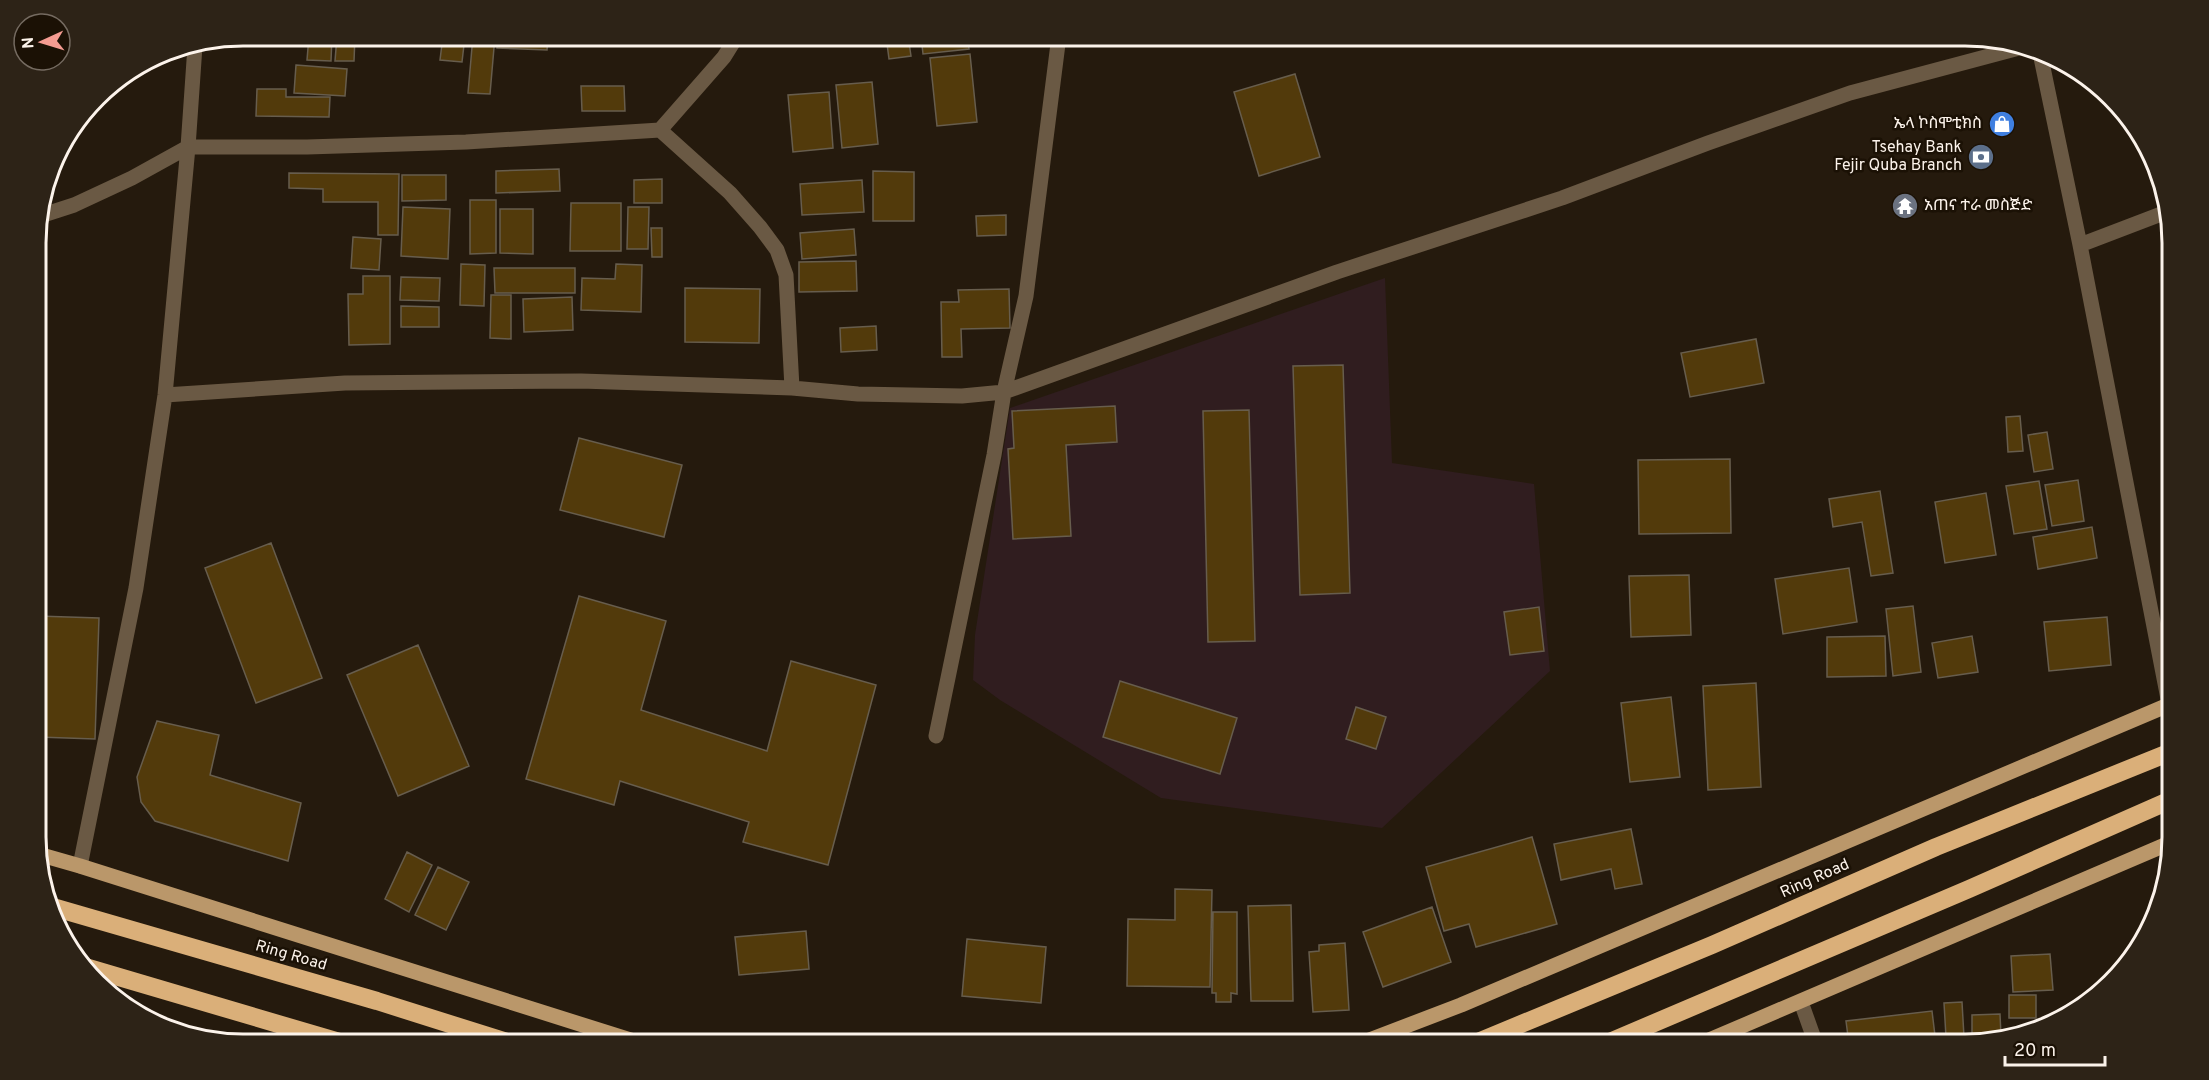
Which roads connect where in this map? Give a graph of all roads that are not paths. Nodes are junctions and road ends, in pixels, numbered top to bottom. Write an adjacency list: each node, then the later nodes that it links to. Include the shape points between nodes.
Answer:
1 (731, 46): 6 (street)
2 (1058, 46): 12 (street, via 1026,297)
3 (2008, 51): 12 (street, via 1850,93 1562,198 1336,272)
4 (195, 53): 7 (street)
5 (2042, 63): 10 (street)
6 (660, 130): 7 (street, via 466,142); 11 (street, via 730,193 777,250 786,274)
7 (188, 147): 8 (street, via 122,183); 13 (street)
8 (49, 213)
9 (2160, 214): 10 (street)
10 (2080, 245): 14 (street)
11 (792, 388): 12 (street, via 944,396); 13 (street, via 581,381 356,383)
12 (1004, 392): 16 (street)
13 (165, 395): 21 (street, via 136,588)
14 (2162, 659)
15 (2162, 708): 25 (main road)
16 (936, 736)
17 (2162, 755): 26 (highway, Ring Road)
18 (2162, 804): 27 (highway)
19 (2162, 846): 24 (main road)
20 (48, 857): 21 (main road)
21 (80, 866): 32 (main road)
22 (61, 909): 31 (highway, Ring Road)
23 (101, 972): 30 (highway)
24 (1801, 1002): 28 (main road); 29 (street)
25 (1387, 1033)
26 (1499, 1033)
27 (1631, 1033)
28 (1726, 1033)
29 (1812, 1033)
30 (312, 1034)
31 (481, 1034)
32 (611, 1034)

